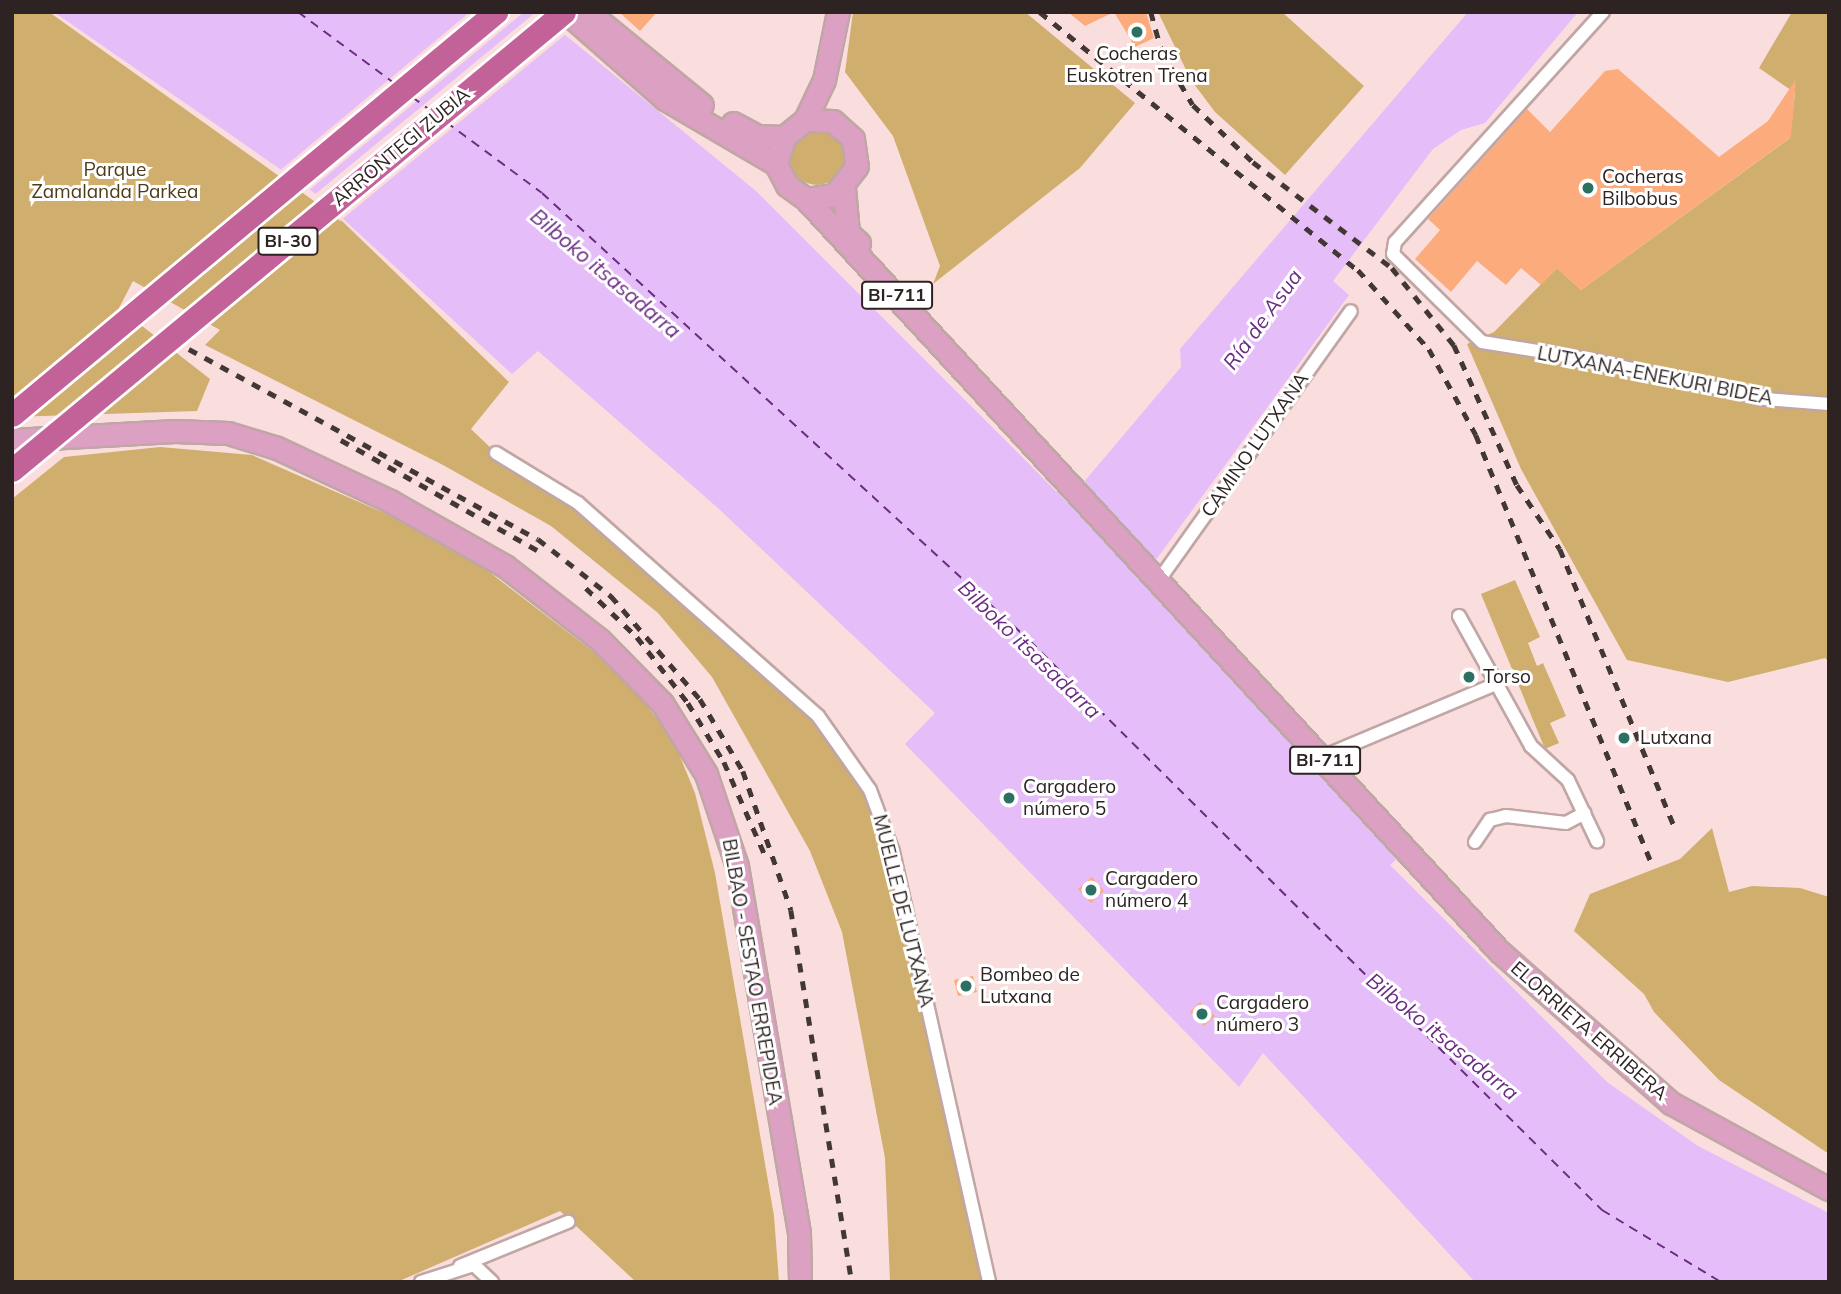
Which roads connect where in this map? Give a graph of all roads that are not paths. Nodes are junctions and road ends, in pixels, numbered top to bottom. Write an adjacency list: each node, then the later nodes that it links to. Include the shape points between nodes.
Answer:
1 (496, 12): 16 (highway, BI-30, bridge)
2 (565, 12): 10 (main road, BI-711, via 665,99); 19 (highway, ARRONTEGI ZUBIA / BI-30, bridge)
3 (588, 12): 9 (main road, via 685,95 757,136)
4 (838, 12): 6 (main road)
5 (1603, 12): 15 (street, LUTXANA-ENEKURI BIDEA, via 1392,248 1482,342 1604,362 1765,399)
6 (824, 80): 7 (main road); 8 (main road)
7 (805, 120): 8 (main road); 9 (main road)
8 (833, 121): 11 (main road, BI-711, via 853,139 858,152)
9 (783, 137): 10 (main road)
10 (776, 164): 12 (main road, BI-711, via 787,185)
11 (845, 188): 12 (main road); 14 (main road, BI-711, via 848,233 939,326)
12 (806, 199): 14 (main road, BI-711)
13 (1351, 311): 20 (street, CAMINO LUTXANA)
14 (985, 395): 20 (main road, BI-711)
15 (1829, 404)
16 (12, 415)
17 (12, 440): 29 (main road, BILBAO - SESTAO ERREPIDEA, via 175,431 228,433 277,448 390,501 505,566 600,640 662,703 706,774 737,866)
18 (496, 453): 35 (street, MUELLE DE LUTXANA, via 578,503 787,688 818,716 870,790 893,852)
19 (12, 470)
20 (1154, 575): 23 (main road, BI-711)
21 (1459, 616): 22 (street)
22 (1493, 685): 23 (street); 24 (street, via 1531,746 1567,780)
23 (1322, 757): 27 (main road, ELORRIETA ERRIBERA / BI-711, via 1499,951 1671,1103)
24 (1585, 813): 25 (street); 26 (street, via 1566,823 1506,816 1490,820)
25 (1597, 841)
26 (1475, 842)
27 (1829, 1189)
28 (568, 1222): 30 (street)
29 (799, 1233): 33 (main road); 34 (main road)
30 (460, 1266): 31 (street); 32 (street, via 474,1265)
31 (421, 1282)
32 (492, 1282)
33 (790, 1282)
34 (800, 1282)
35 (989, 1282)

